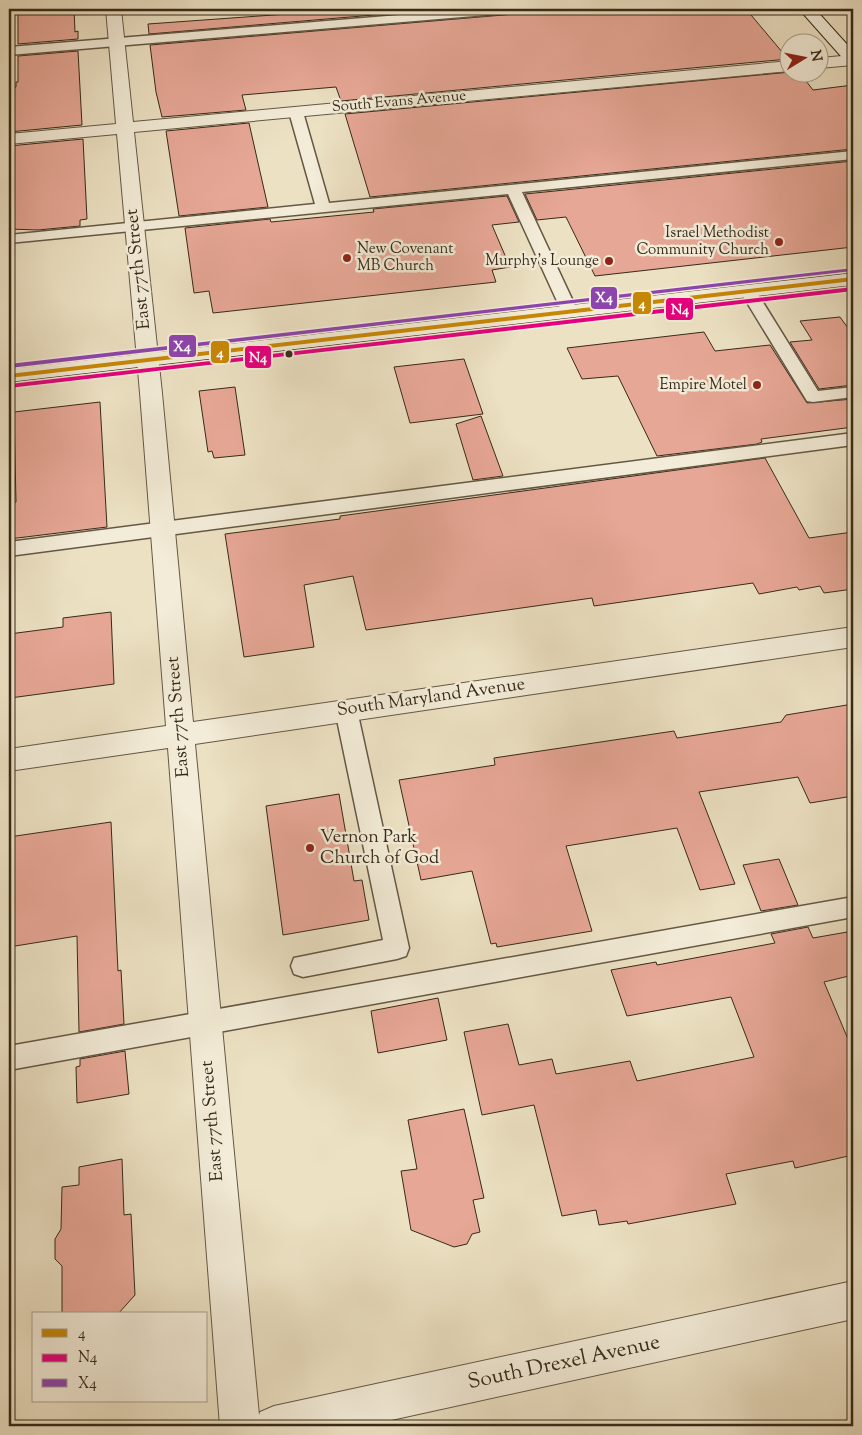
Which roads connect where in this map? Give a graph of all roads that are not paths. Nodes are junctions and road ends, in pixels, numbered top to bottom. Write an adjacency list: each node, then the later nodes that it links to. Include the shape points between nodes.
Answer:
1 (112, 9): 4 (street, East 77th Street)
2 (511, 9): 4 (lane)
3 (807, 9): 6 (street)
4 (116, 42): 5 (lane); 10 (street, East 77th Street)
5 (9, 51)
6 (853, 60): 7 (street)
7 (830, 63)
8 (780, 67): 9 (street, South Evans Avenue)
9 (296, 112): 10 (street, South Evans Avenue); 14 (lane)
10 (124, 128): 11 (street, South Evans Avenue); 15 (street, East 77th Street)
11 (9, 138)
12 (853, 155): 13 (lane)
13 (513, 189): 14 (lane); 19 (lane)
14 (323, 208): 15 (lane)
15 (134, 226): 16 (lane); 20 (street, East 77th Street)
16 (9, 239)
17 (853, 279): 18 (street)
18 (748, 291): 19 (street); 22 (lane, via 813,397)
19 (570, 312): 20 (street)
20 (148, 360): 21 (street); 24 (street, East 77th Street)
21 (9, 376)
22 (853, 392)
23 (853, 439): 24 (lane)
24 (162, 529): 25 (lane); 28 (street, East 77th Street)
25 (9, 549)
26 (853, 637): 27 (street, South Maryland Avenue)
27 (346, 710): 28 (street, South Maryland Avenue); 31 (lane, via 397,948)
28 (180, 734): 29 (street, South Maryland Avenue); 32 (street, East 77th Street)
29 (9, 760)
30 (853, 907): 32 (lane)
31 (303, 966)
32 (205, 1023): 33 (lane); 35 (street, East 77th Street)
33 (9, 1058)
34 (853, 1300): 36 (street, South Drexel Avenue)
35 (240, 1426)
36 (274, 1426)

